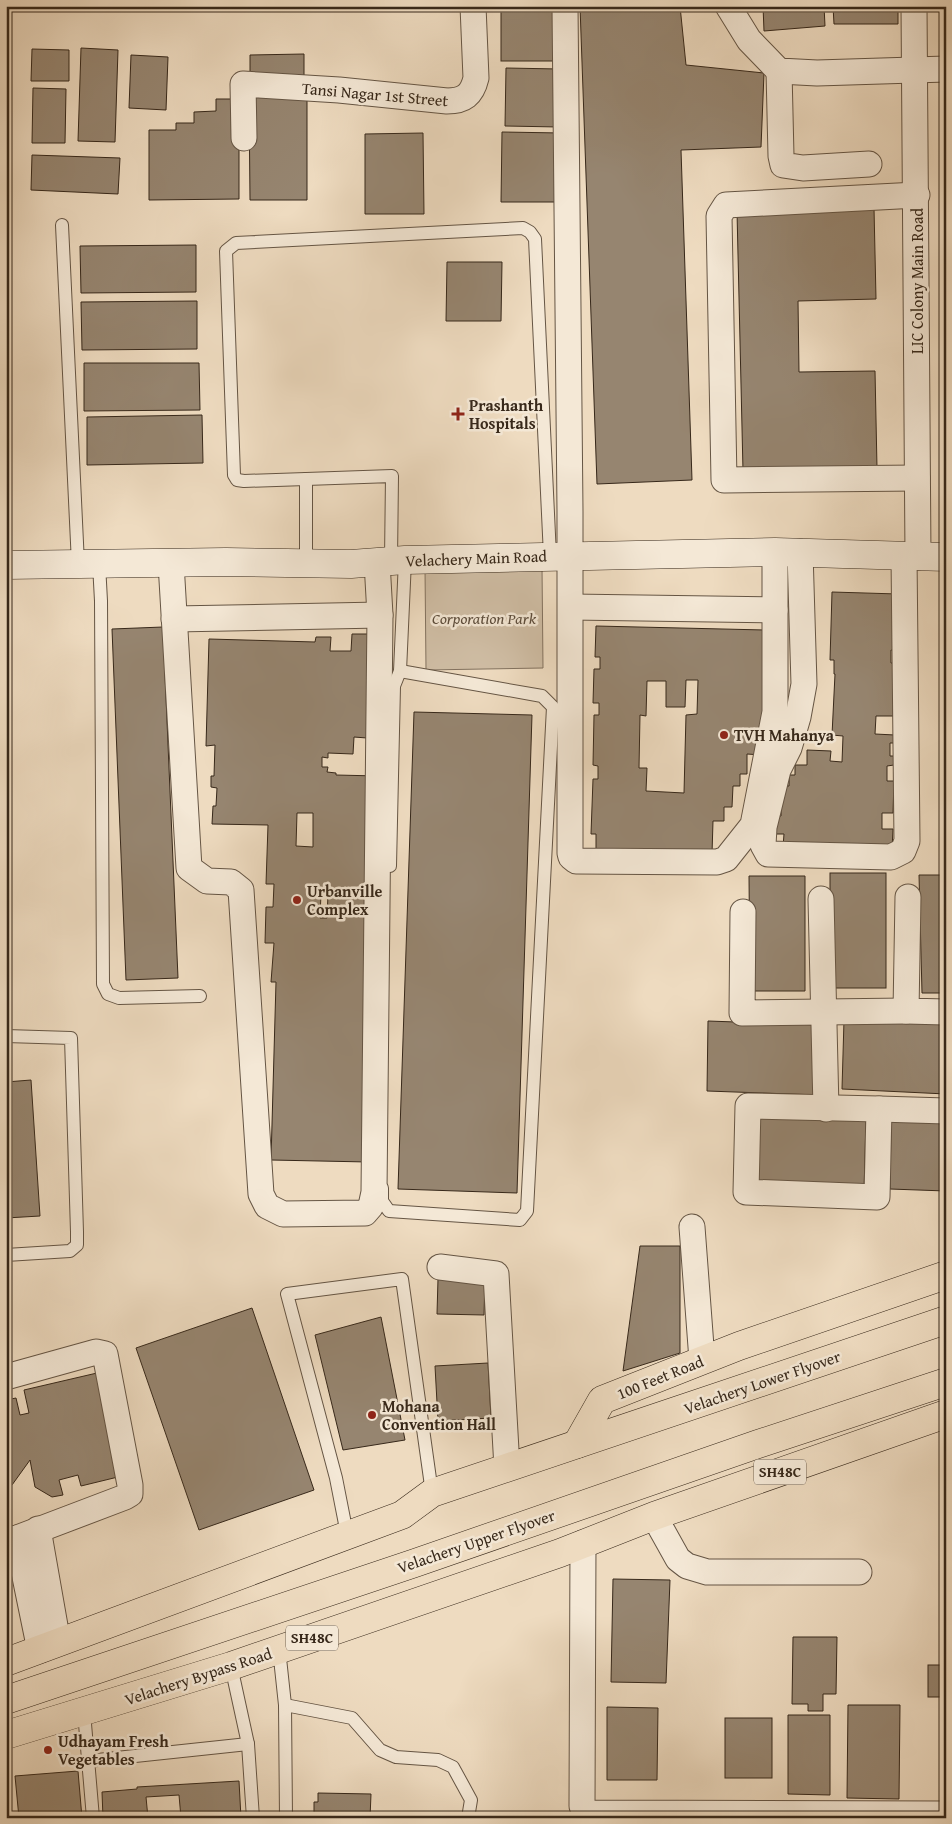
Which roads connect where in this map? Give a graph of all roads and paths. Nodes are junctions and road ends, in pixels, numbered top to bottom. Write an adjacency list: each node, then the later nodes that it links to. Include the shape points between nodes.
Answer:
1 (473, 6): 8 (street, Tansi Nagar 1st Street, via 476,78 466,97 447,101 243,84)
2 (565, 6): 15 (street, via 570,511)
3 (728, 6): 7 (street, via 749,40)
4 (914, 6): 6 (street, LIC Colony Main Road)
5 (946, 69): 6 (street)
6 (916, 70): 7 (street); 10 (street, LIC Colony Main Road)
7 (779, 71): 9 (street, via 781,156 784,165 803,168)
8 (244, 138)
9 (869, 164)
10 (917, 195): 12 (street, LIC Colony Main Road); 12 (street, via 726,205 719,216 724,480)
11 (62, 225): 21 (lane)
12 (918, 478): 16 (street, LIC Colony Main Road)
13 (306, 479): 15 (lane, via 244,481 237,480 234,475 226,251 236,243 523,228 535,239); 18 (lane, via 392,476); 20 (lane)
14 (788, 552): 15 (main road, Velachery Main Road); 16 (main road, Velachery Main Road); 16 (street, LIC Colony Main Road, via 804,684 792,740 778,770 764,827 763,845 768,854 891,857 903,851 907,842); 24 (street)
15 (560, 556): 18 (main road, Velachery Main Road); 23 (street)
16 (911, 556): 17 (main road, Velachery Main Road)
17 (946, 557)
18 (391, 561): 20 (main road, Velachery Main Road); 25 (street); 27 (lane)
19 (171, 563): 20 (main road, Velachery Main Road); 21 (main road, Velachery Main Road); 26 (street)
20 (306, 563)
21 (88, 564): 22 (main road, Velachery Main Road); 31 (lane, via 101,601 103,984 108,994 119,998)
22 (6, 566)
23 (571, 607): 24 (street); 24 (street, via 570,853 576,860 613,861 717,862 726,859 753,825 775,712)
24 (775, 610)
25 (380, 615): 26 (street); 26 (street, via 374,1192 371,1206 365,1213 283,1214 267,1206 261,1194 241,890 231,882 207,881 189,868)
26 (174, 619)
27 (400, 671): 27 (lane, via 394,686 382,1201 389,1211 520,1220 527,1211 553,707 542,696)
28 (908, 896): 32 (street)
29 (821, 899): 33 (street)
30 (743, 912): 33 (street, via 742,1013)
31 (200, 996)
32 (906, 1011): 33 (street); 34 (street)
33 (824, 1012): 36 (street)
34 (946, 1012)
35 (6, 1036): 40 (lane, via 71,1038 77,1232 77,1245 70,1251)
36 (826, 1108): 37 (street); 37 (street, via 748,1106 746,1192 877,1197)
37 (879, 1110): 38 (street)
38 (946, 1111)
39 (692, 1227): 44 (street)
40 (6, 1255)
41 (440, 1267): 49 (street, via 496,1274)
42 (946, 1275): 44 (main road, 100 Feet Road)
43 (946, 1320): 48 (main road, Velachery Lower Flyover)
44 (702, 1360): 48 (main road, 100 Feet Road, via 602,1400)
45 (6, 1377): 53 (street, via 96,1352 105,1354 130,1485 130,1494 126,1497)
46 (946, 1382): 60 (main road, Velachery Upper Flyover)
47 (946, 1414): 51 (main road, SH48C)
48 (577, 1444): 49 (main road)
49 (507, 1468): 50 (main road)
50 (432, 1493): 52 (main road, via 402,1515); 52 (lane, via 402,1279 287,1294 336,1478)
51 (654, 1516): 54 (main road, Velachery Bypass Road / SH48C); 55 (street, via 678,1558 687,1566 707,1572)
52 (347, 1534): 56 (main road)
53 (20, 1536): 56 (street)
54 (583, 1543): 57 (main road, Velachery Bypass Road / SH48C); 66 (street, via 584,1811 592,1814)
55 (859, 1572)
56 (49, 1647): 58 (main road)
57 (279, 1649): 59 (main road, Velachery Bypass Road / SH48C); 61 (lane)
58 (6, 1662)
59 (231, 1666): 62 (main road, Velachery Bypass Road / SH48C); 64 (lane)
60 (6, 1700)
61 (285, 1705): 69 (lane); 70 (lane, via 352,1718 380,1750 396,1757 438,1760 453,1768 471,1800)
62 (84, 1712): 63 (main road, Velachery Bypass Road / SH48C); 65 (lane)
63 (6, 1735)
64 (248, 1744): 65 (lane); 68 (lane)
65 (88, 1761): 67 (lane)
66 (946, 1814)
67 (92, 1818)
68 (254, 1818)
69 (286, 1818)
70 (468, 1818)

